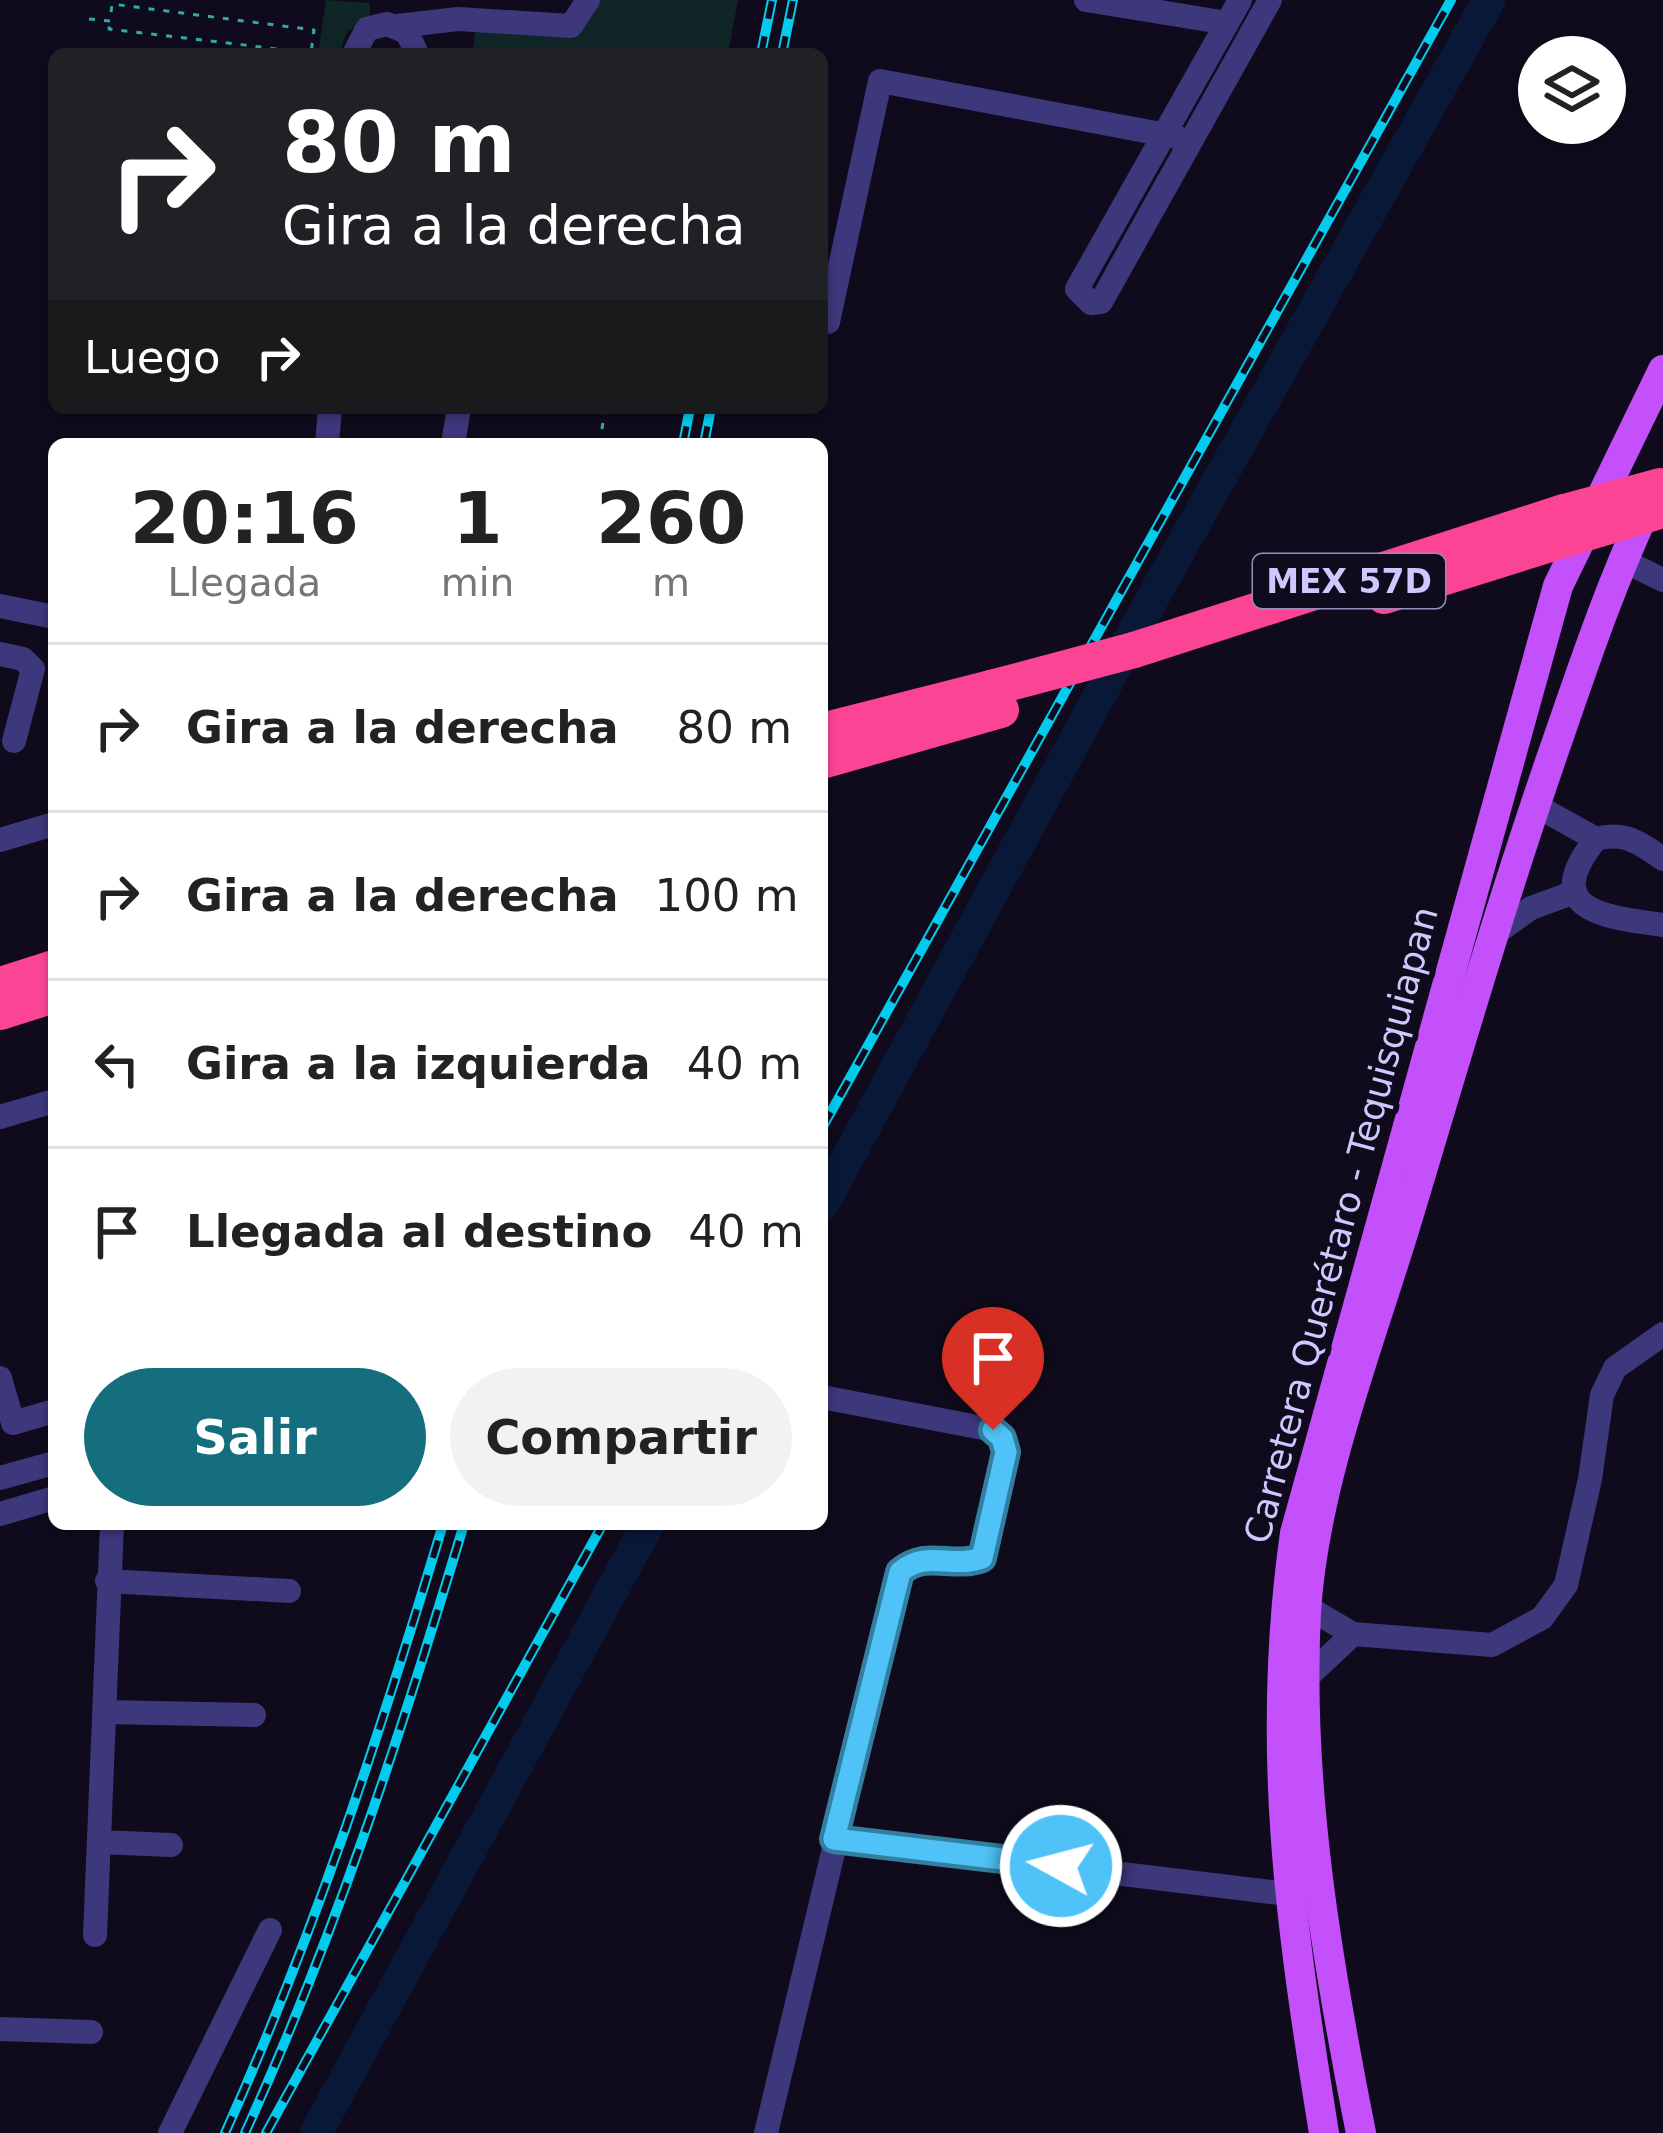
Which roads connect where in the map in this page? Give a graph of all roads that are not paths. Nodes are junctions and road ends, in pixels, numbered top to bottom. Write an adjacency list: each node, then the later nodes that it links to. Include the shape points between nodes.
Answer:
1 (514, 0): 7 (street, via 522,10)
2 (589, 0): 8 (street, via 572,26)
3 (1086, 0): 6 (street)
4 (1240, 0): 9 (street)
5 (1270, 0): 13 (street)
6 (1165, 8): 9 (street)
7 (552, 13)
8 (391, 16): 10 (street, via 367,29); 11 (street)
9 (1227, 23): 12 (street)
10 (357, 48)
11 (415, 48)
12 (1165, 135): 13 (street); 13 (street, via 1077,289 1091,303 1101,302); 14 (street, via 880,82)
13 (1191, 140)
14 (828, 322)
15 (1663, 370): 62 (main road, Carretera Querétaro - Tequisquiapan, via 1558,586 1309,1471 1283,1618 1279,1778)
16 (1663, 472): 20 (main road, Carretera Querétaro - Tequisquiapan)
17 (1663, 485): 19 (highway, MEX 57D, bridge)
18 (1663, 510): 19 (highway, MEX 57D, bridge)
19 (1563, 526): 25 (highway, MEX 57D)
20 (1622, 560): 21 (street); 29 (main road, Carretera Querétaro - Tequisquiapan)
21 (1663, 580)
22 (0, 605): 23 (street)
23 (48, 616)
24 (0, 654): 27 (street, via 33,669)
25 (996, 699): 26 (highway, MEX 57D); 28 (highway, MEX 57D)
26 (828, 729)
27 (14, 741)
28 (828, 759)
29 (1535, 805): 31 (street); 36 (main road, Carretera Querétaro - Tequisquiapan)
30 (48, 826): 32 (street)
31 (1596, 839): 33 (street, via 1634,839); 34 (street)
32 (0, 840)
33 (1663, 859)
34 (1575, 892): 35 (street, via 1603,917); 36 (street, via 1531,908)
35 (1663, 925)
36 (1492, 936): 54 (main road, Carretera Querétaro - Tequisquiapan, via 1337,1456)
37 (48, 970): 38 (highway)
38 (0, 985)
39 (48, 997): 40 (highway)
40 (0, 1012)
41 (48, 1103): 42 (street)
42 (0, 1118)
43 (1663, 1334): 55 (street, via 1615,1368 1602,1395 1565,1585 1542,1618 1492,1645)
44 (0, 1378): 46 (street, via 13,1423)
45 (828, 1398): 59 (street, via 993,1430 1006,1452 982,1558 964,1564 928,1557 900,1572)
46 (48, 1413)
47 (48, 1464): 48 (street)
48 (0, 1478)
49 (48, 1500): 50 (street)
50 (0, 1514)
51 (111, 1530): 52 (street)
52 (107, 1581): 53 (street); 57 (street)
53 (290, 1591)
54 (1306, 1607): 55 (street); 56 (main road, Carretera Querétaro - Tequisquiapan)
55 (1353, 1634): 56 (street)
56 (1304, 1680): 70 (main road, Carretera Querétaro - Tequisquiapan, via 1327,1958)
57 (105, 1712): 58 (street); 60 (street)
58 (254, 1715)
59 (834, 1839): 62 (street); 68 (street)
60 (99, 1842): 61 (street); 64 (street)
61 (171, 1845)
62 (1288, 1894): 69 (main road, Carretera Querétaro - Tequisquiapan)
63 (270, 1930): 67 (street)
64 (95, 1935)
65 (0, 2029): 66 (street)
66 (91, 2032)
67 (170, 2133)
68 (766, 2133)
69 (1324, 2133)
70 (1361, 2133)

